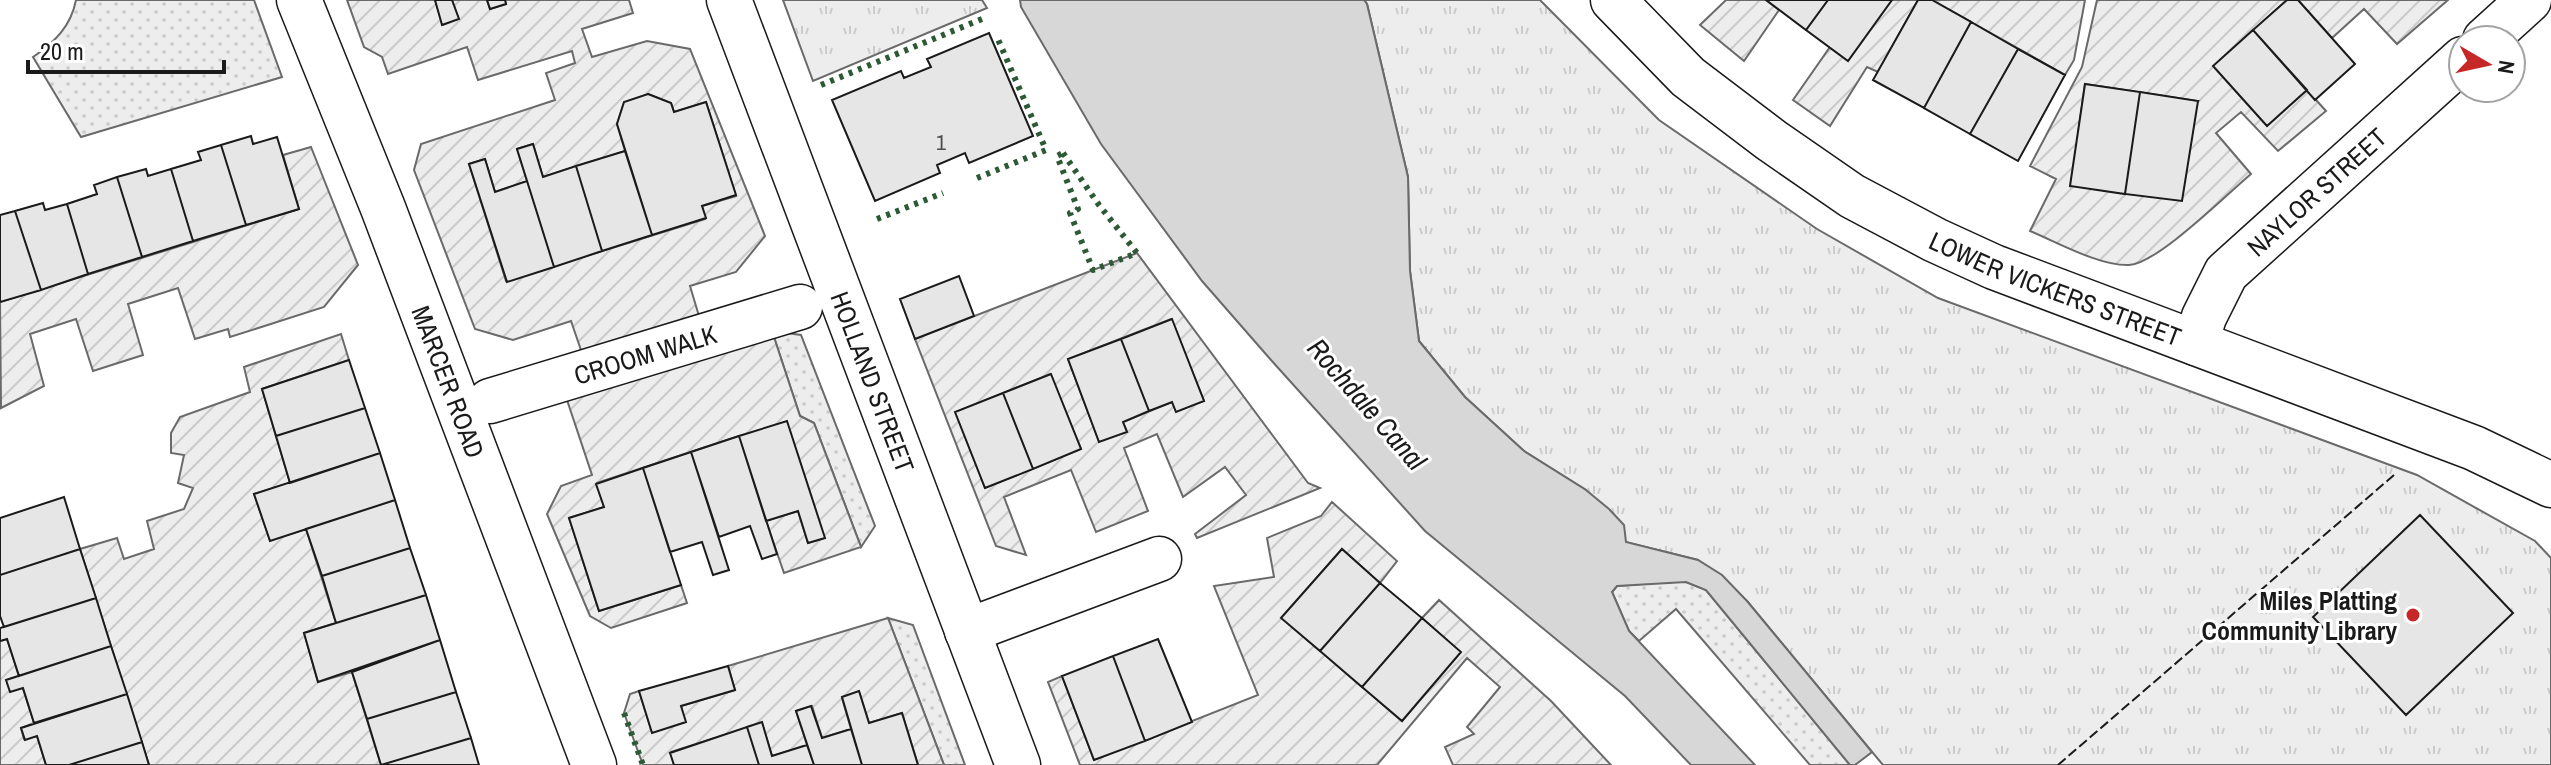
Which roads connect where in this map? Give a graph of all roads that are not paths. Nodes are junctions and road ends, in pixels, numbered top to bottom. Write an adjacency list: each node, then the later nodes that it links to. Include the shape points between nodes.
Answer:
1 (299, 0): 13 (street, MARCER ROAD)
2 (729, 0): 12 (street, HOLLAND STREET)
3 (1613, 0): 8 (street, LOWER VICKERS STREET, via 1688,77 1852,196 1994,267)
4 (2529, 0): 5 (street)
5 (2503, 24)
6 (2447, 73): 8 (street, NAYLOR STREET, via 2226,273)
7 (800, 307): 9 (street, CROOM WALK)
8 (2196, 343): 10 (street, LOWER VICKERS STREET, via 2474,448)
9 (490, 401)
10 (2551, 485)
11 (1159, 559): 12 (street)
12 (967, 631): 14 (street, HOLLAND STREET)
13 (594, 765)
14 (1018, 765)

